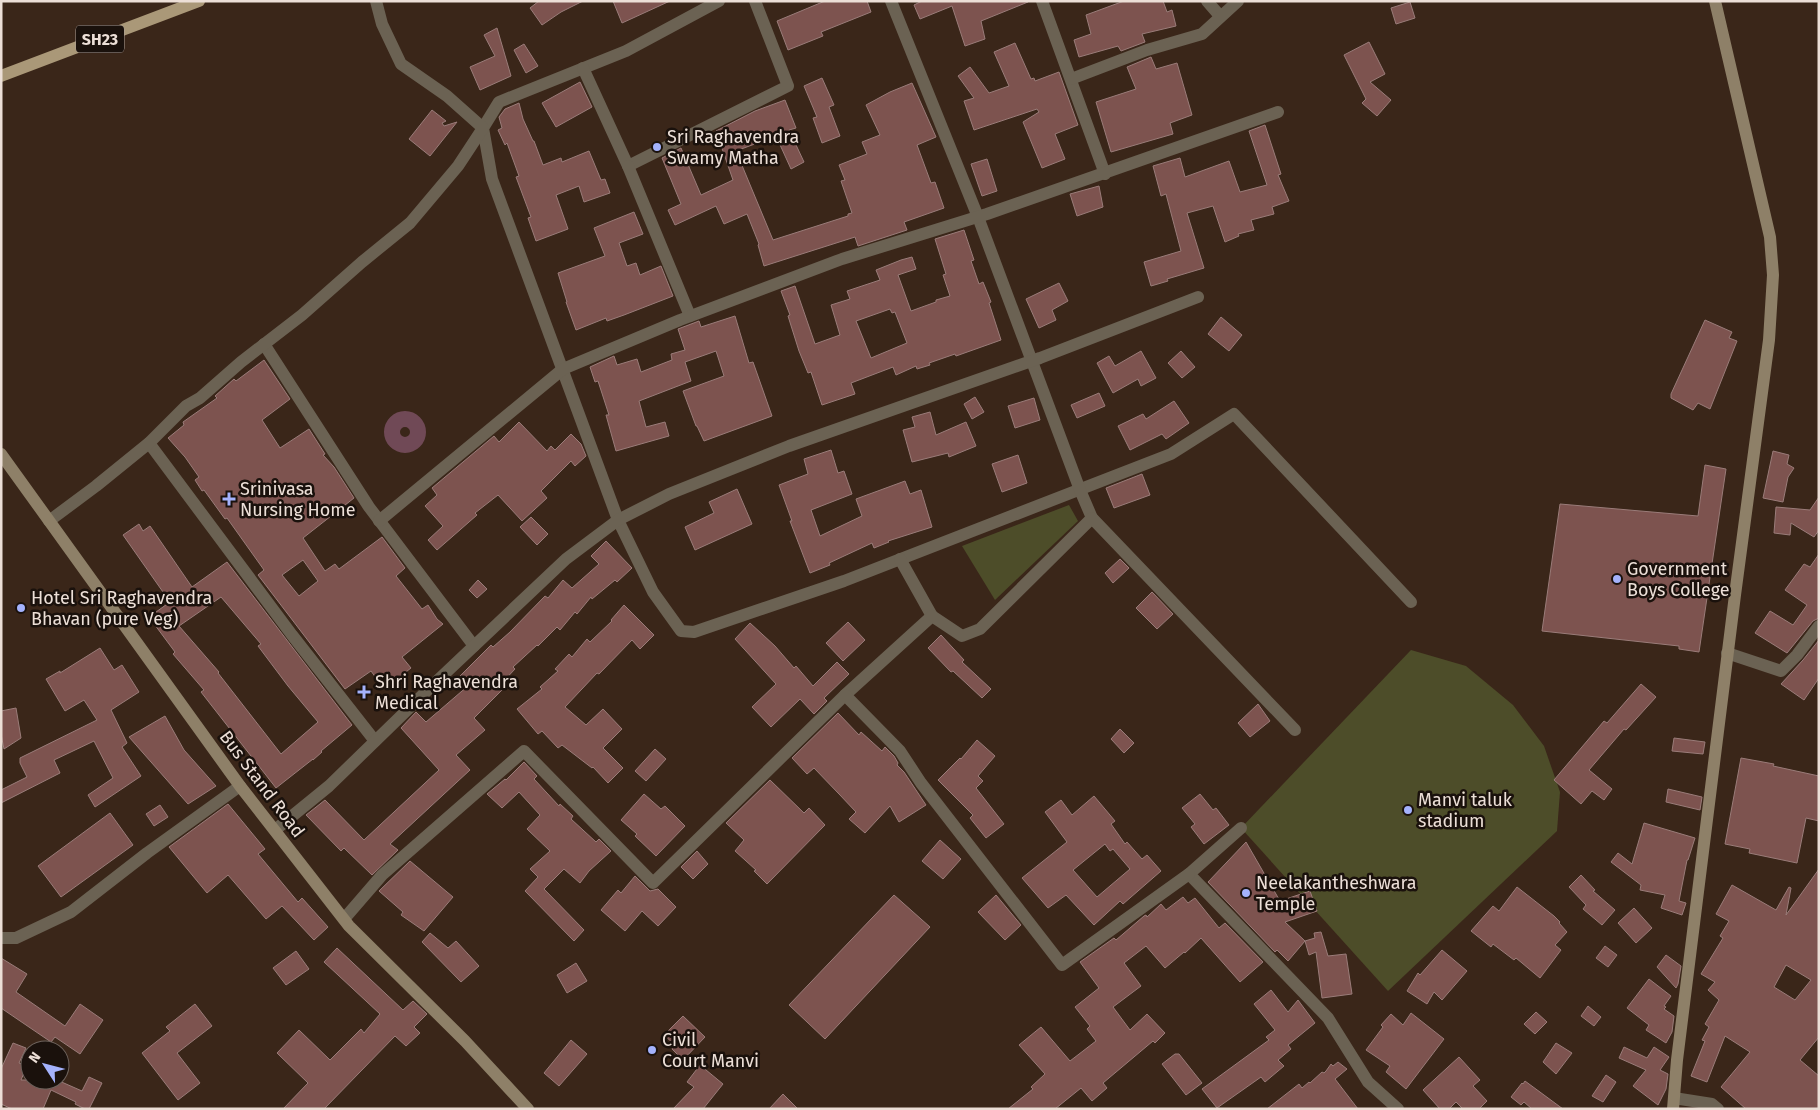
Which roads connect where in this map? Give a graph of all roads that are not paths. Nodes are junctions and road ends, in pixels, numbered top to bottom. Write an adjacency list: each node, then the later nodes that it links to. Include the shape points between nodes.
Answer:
1 (199, 1): 12 (main road, SH23)
2 (376, 1): 15 (street, via 382,24 401,64 447,96)
3 (719, 1): 11 (street, via 626,51)
4 (755, 1): 16 (street, via 788,86)
5 (891, 1): 18 (street)
6 (1042, 1): 13 (street)
7 (1207, 1): 10 (street)
8 (1238, 1): 10 (street)
9 (1714, 1): 36 (main road, via 1770,237 1772,275 1769,340)
10 (1220, 16): 13 (street, via 1202,34 1146,50)
11 (584, 68): 15 (street, via 499,102); 16 (street)
12 (1, 76)
13 (1071, 79): 17 (street)
14 (1278, 112): 17 (street)
15 (483, 128): 21 (street, via 458,166 410,223); 23 (street, via 492,179)
16 (628, 166): 20 (street)
17 (1105, 174): 18 (street)
18 (978, 217): 20 (street, via 842,259); 22 (street)
19 (1198, 297): 22 (street)
20 (690, 316): 23 (street)
21 (264, 344): 24 (street, via 186,406); 30 (street)
22 (1032, 361): 26 (street); 28 (street, via 789,446 669,494)
23 (563, 369): 28 (street); 30 (street)
24 (149, 443): 29 (street); 39 (street)
25 (1, 454): 29 (main road, Bus Stand Road)
26 (1080, 490): 27 (street); 31 (street); 32 (street, via 1171,454 1234,414)
27 (1092, 518): 33 (street, via 980,629 962,636); 38 (street)
28 (618, 520): 31 (street, via 653,592 681,631 694,632); 35 (street, via 566,559)
29 (49, 521): 40 (main road, Bus Stand Road)
30 (379, 521): 35 (street)
31 (900, 559): 33 (street)
32 (1412, 602)
33 (932, 616): 37 (street)
34 (1819, 626): 36 (street, via 1797,656 1781,671)
35 (474, 646): 39 (street)
36 (1727, 653): 46 (main road)
37 (845, 695): 43 (street, via 900,751 921,783 1062,965); 44 (street, via 653,883 524,751 382,875)
38 (1295, 730)
39 (375, 741): 42 (street, via 329,786)
40 (240, 786): 42 (main road, Bus Stand Road); 45 (street, via 71,912 16,938)
41 (1240, 828): 43 (street)
42 (275, 830): 44 (main road, Bus Stand Road)
43 (1189, 874): 48 (street, via 1328,1018 1368,1082)
44 (344, 919): 47 (main road, Bus Stand Road)
45 (1, 938)
46 (1673, 1104): 49 (street, via 1712,1104)
47 (528, 1109)
48 (1398, 1109)
49 (1718, 1109)

